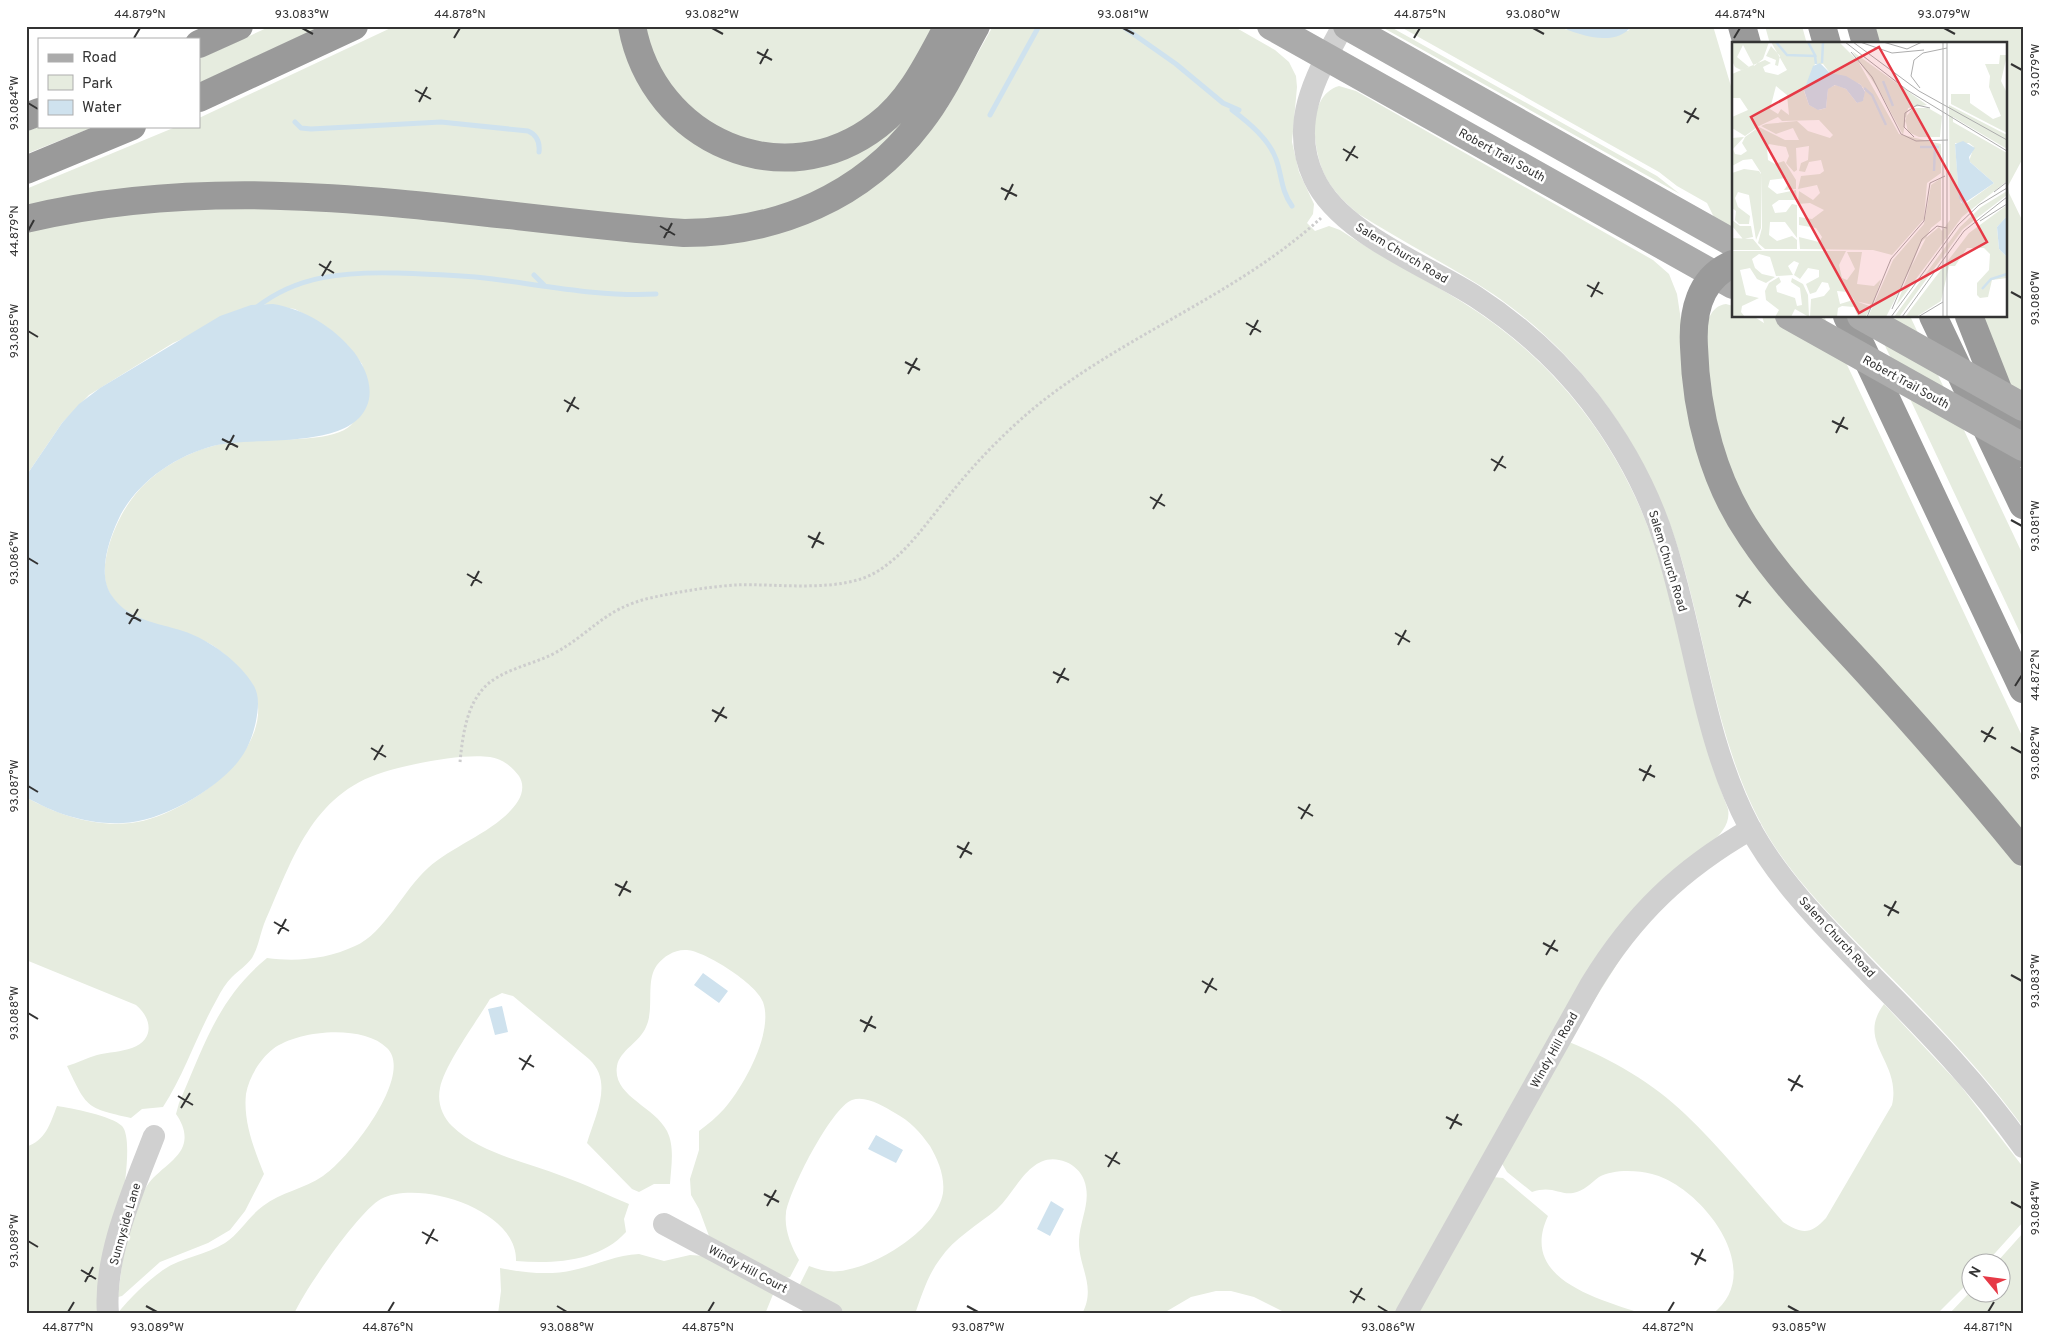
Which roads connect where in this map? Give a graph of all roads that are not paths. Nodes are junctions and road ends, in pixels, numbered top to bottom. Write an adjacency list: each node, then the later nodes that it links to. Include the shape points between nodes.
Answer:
1 (239, 26): 14 (highway)
2 (354, 26): 16 (highway)
3 (632, 26): 4 (highway, via 641,59 653,84 688,124 735,149 783,157 833,150 878,125 916,84)
4 (948, 26)
5 (976, 26): 21 (highway, via 928,112 888,157 859,181 822,204 785,219 749,228 684,233 384,201 248,194 136,200)
6 (1271, 26): 15 (main road, Robert Trail South)
7 (1345, 26): 15 (street, Salem Church Road); 22 (main road)
8 (1742, 26): 11 (highway)
9 (1822, 26): 12 (highway)
10 (1861, 26): 13 (highway)
11 (1746, 42)
12 (1826, 42)
13 (1865, 42)
14 (200, 44)
15 (1326, 57): 22 (main road, Robert Trail South); 33 (street, Salem Church Road, via 1309,94 1304,136 1310,168 1321,192 1333,207 1364,232 1472,295 1516,326 1567,373 1611,430 1637,475 1660,526 1676,580 1718,749)
16 (200, 98)
17 (38, 112): 18 (highway)
18 (26, 117)
19 (127, 128): 20 (highway)
20 (26, 170)
21 (26, 219)
22 (1728, 261): 34 (highway, via 1704,289 1696,314 1696,390 1710,449 1742,522 1792,589 1926,736)
23 (1793, 318): 29 (main road, Robert Trail South, bridge)
24 (1848, 318): 32 (highway)
25 (1865, 318): 28 (main road, bridge)
26 (1934, 318): 31 (highway)
27 (1970, 318): 30 (highway)
28 (2023, 407)
29 (2023, 447)
30 (2023, 453)
31 (2023, 505)
32 (2023, 689)
33 (1751, 828): 36 (street, Salem Church Road, via 1771,862 1808,907 1958,1065); 40 (street, Windy Hill Road, via 1684,873 1653,901 1622,937 1591,984)
34 (2023, 852)
35 (154, 1136): 38 (street, Sunnyside Lane, via 118,1238 110,1276)
36 (2023, 1147)
37 (664, 1224): 39 (street, Windy Hill Court)
38 (108, 1314)
39 (832, 1314)
40 (1406, 1314)

